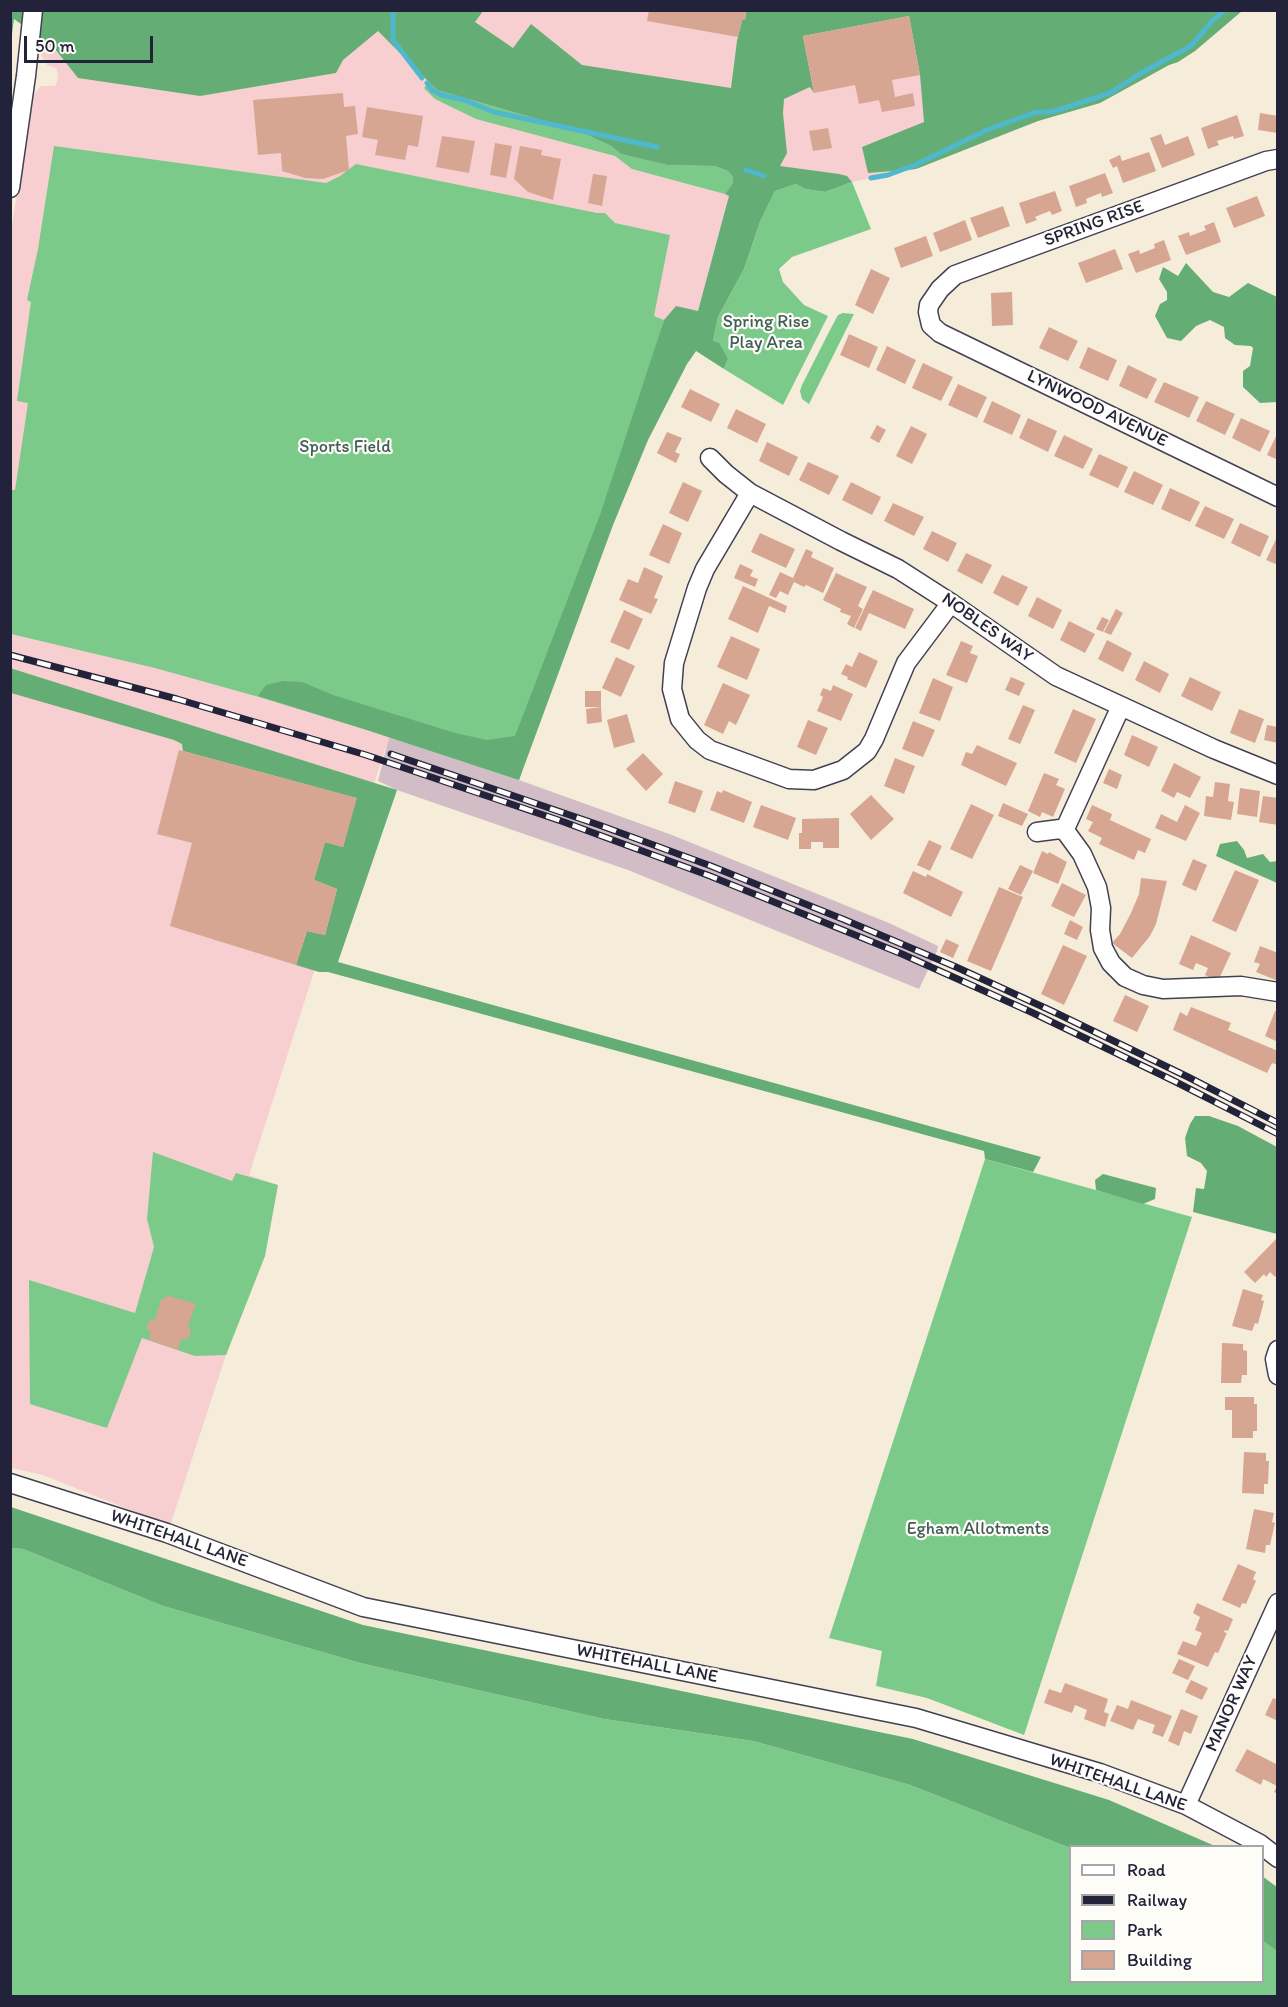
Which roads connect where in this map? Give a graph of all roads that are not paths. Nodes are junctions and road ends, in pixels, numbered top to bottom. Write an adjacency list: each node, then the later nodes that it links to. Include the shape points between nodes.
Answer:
1 (33, 10): 3 (street)
2 (1278, 159): 4 (street, SPRING RISE, via 1266,160 955,275 934,297)
3 (10, 188)
4 (928, 312): 7 (street, LYNWOOD AVENUE, via 931,325 940,333)
5 (710, 458): 6 (street, NOBLES WAY)
6 (750, 492): 8 (street, NOBLES WAY, via 898,569); 8 (street, via 705,569 674,663 672,689 680,719 710,750 789,779 814,780 843,770 870,745 906,663)
7 (1278, 496)
8 (951, 603): 9 (street, NOBLES WAY, via 1056,676)
9 (1121, 706): 10 (street, NOBLES WAY); 11 (street)
10 (1278, 775)
11 (1064, 831): 12 (street); 13 (street, via 1092,874 1101,908 1103,948 1125,977 1163,989 1241,986)
12 (1037, 832)
13 (1278, 992)
14 (1278, 1350): 15 (street)
15 (1278, 1375)
16 (10, 1483): 18 (street, WHITEHALL LANE, via 167,1533 363,1607 916,1718 1100,1773)
17 (1278, 1603): 18 (street, MANOR WAY)
18 (1186, 1805): 19 (street, WHITEHALL LANE)
19 (1261, 1845)
20 (1264, 1847): 21 (street, WHITEHALL LANE)
21 (1278, 1858)

